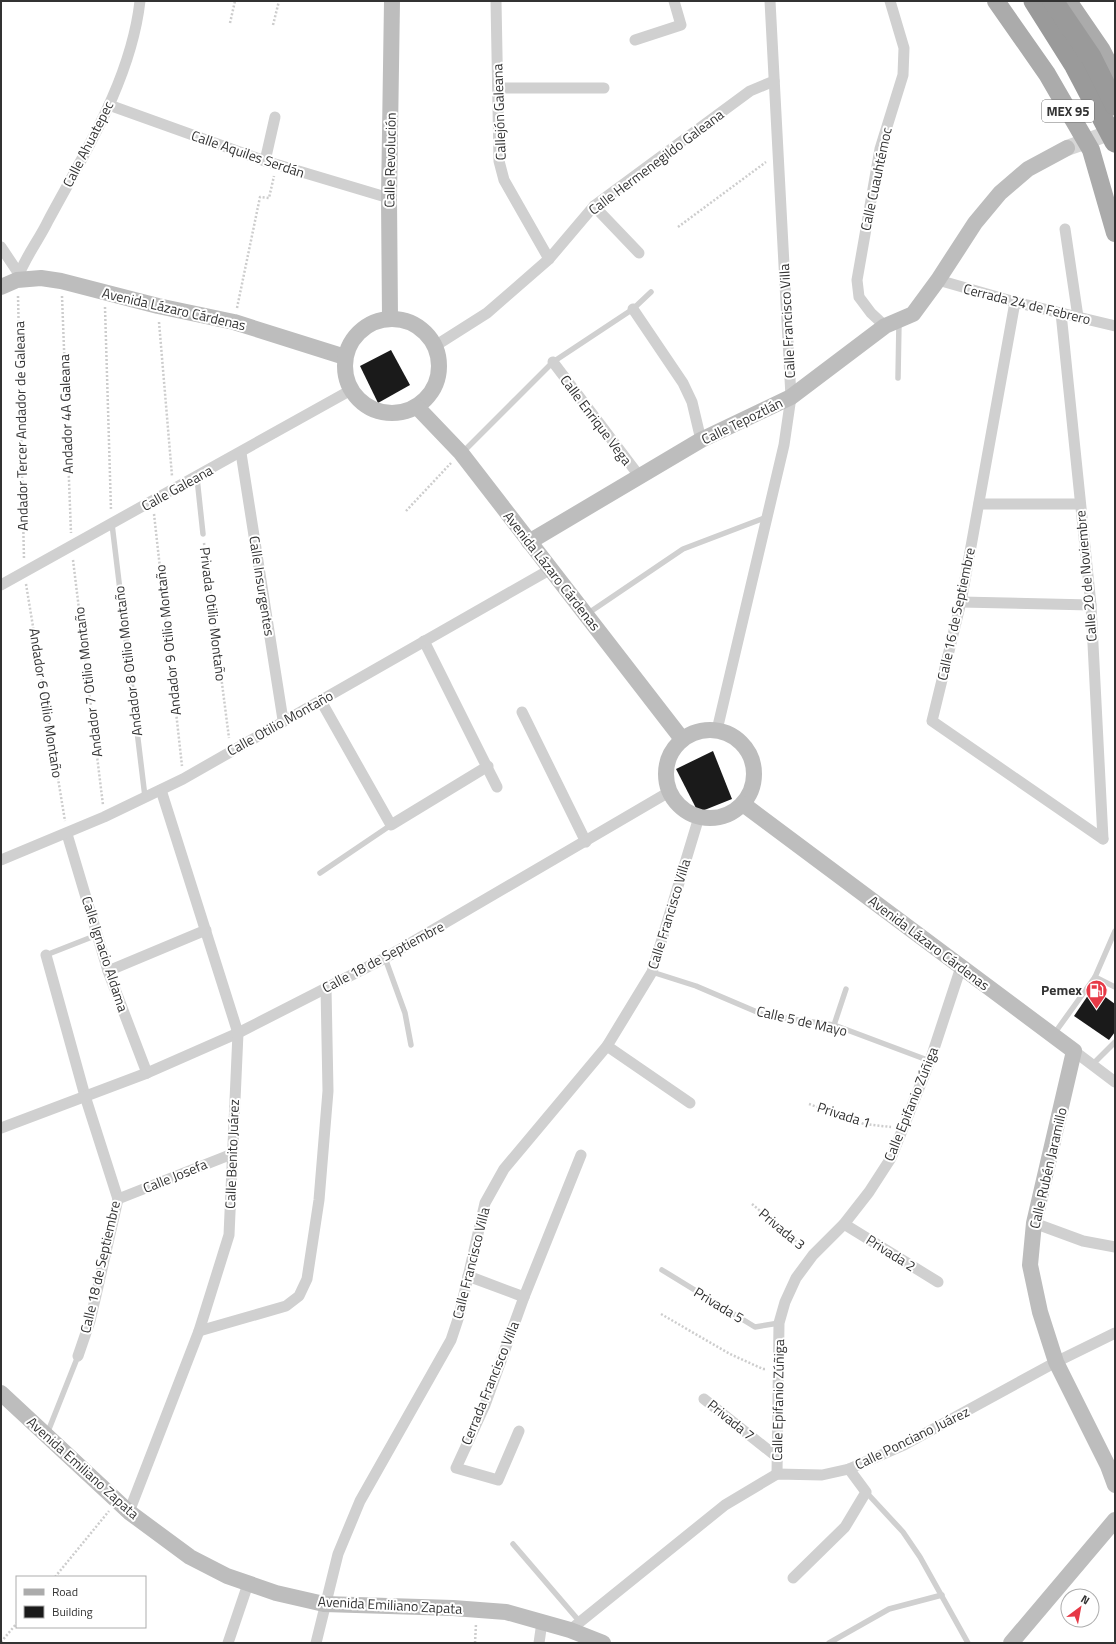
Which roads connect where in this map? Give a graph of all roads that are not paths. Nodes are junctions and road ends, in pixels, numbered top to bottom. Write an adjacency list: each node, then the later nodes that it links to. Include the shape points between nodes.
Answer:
1 (140, 1): 17 (street, Calle Ahuatepec, via 129,54)
2 (392, 1): 22 (street, Calle Revolución)
3 (496, 1): 14 (street, Callejón Galeana)
4 (674, 1): 11 (street, via 681,25)
5 (770, 1): 13 (street, Calle Francisco Villa)
6 (890, 1): 38 (street, Calle Cuauhtémoc, via 904,48 903,75 880,149 857,280 859,297 871,312)
7 (996, 1): 25 (main road, MEX 95, via 1047,74 1090,150)
8 (1034, 1): 19 (highway, MEX 95, via 1075,66)
9 (1053, 1): 16 (highway, MEX 95, via 1091,57)
10 (1068, 1): 12 (main road, via 1101,49)
11 (635, 40)
12 (1115, 76)
13 (774, 81): 23 (street, Calle Hermenegildo Galeana, via 750,91); 45 (street, Calle Francisco Villa)
14 (498, 88): 15 (street); 28 (street, Callejón Galeana, via 499,161 504,180)
15 (604, 88)
16 (1115, 105)
17 (109, 106): 21 (street, Calle Aquiles Serdán); 29 (street, Calle Ahuatepec)
18 (275, 117): 21 (street)
19 (1115, 142)
20 (1067, 148): 30 (street, Calle Tepoztlán, via 1028,169 1000,193 975,223)
21 (271, 162): 22 (street, Calle Aquiles Serdán)
22 (388, 198): 37 (street, Calle Revolución)
23 (594, 206): 27 (street); 28 (street, Calle Hermenegildo Galeana)
24 (1065, 230): 36 (street)
25 (1115, 232)
26 (1, 247): 29 (street)
27 (639, 253)
28 (548, 259): 40 (street, Calle Hermenegildo Galeana, via 486,313)
29 (18, 277): 31 (street, Avenida Lázaro Cárdenas); 41 (street, Avenida Lázaro Cárdenas, via 61,281 234,322)
30 (938, 280): 33 (street, Cerrada 24 de Febrero); 38 (street, Calle Tepoztlán, via 913,314)
31 (1, 287)
32 (651, 292): 34 (lane)
33 (1015, 302): 35 (street, Cerrada 24 de Febrero); 52 (street, Calle 16 de Septiembre)
34 (634, 309): 42 (lane); 47 (street, via 683,383 692,402)
35 (1061, 313): 36 (street, Cerrada 24 de Febrero); 53 (street, Calle 20 de Noviembre)
36 (1078, 317): 39 (street, Cerrada 24 de Febrero)
37 (390, 318): 40 (street, via 401,319 422,329); 41 (street, via 374,321 361,330 350,342)
38 (892, 323): 43 (lane); 45 (street, Calle Tepoztlán)
39 (1115, 326)
40 (435, 346): 46 (street, via 439,359 439,373 428,398)
41 (345, 357): 44 (street, via 346,380)
42 (553, 362): 49 (lane); 50 (street, Calle Enrique Vega)
43 (898, 378)
44 (351, 390): 46 (street, via 361,402 373,410 396,413); 48 (street, Calle Galeana)
45 (791, 397): 47 (street, Calle Tepoztlán); 54 (street, Calle Francisco Villa, via 784,445)
46 (417, 407): 49 (street, Avenida Lázaro Cárdenas)
47 (701, 440): 50 (street, Calle Tepoztlán)
48 (241, 453): 51 (street, Calle Galeana); 66 (street, Calle Insurgentes)
49 (462, 453): 57 (street, Avenida Lázaro Cárdenas)
50 (640, 477): 57 (street, Calle Tepoztlán)
51 (197, 478): 55 (street, Calle Galeana); 56 (lane, Privada Otilio Montaño)
52 (979, 504): 53 (street); 60 (street, Calle 16 de Septiembre)
53 (1080, 504): 61 (street, Calle 20 de Noviembre)
54 (768, 516): 62 (lane, via 683,549); 67 (street, Calle Francisco Villa)
55 (112, 524): 59 (street, Calle Galeana); 73 (lane, Andador 8 Otilio Montaño)
56 (203, 534)
57 (529, 542): 58 (street, Avenida Lázaro Cárdenas)
58 (551, 569): 62 (street, Avenida Lázaro Cárdenas); 63 (street, Calle Otilio Montaño)
59 (1, 585)
60 (961, 602): 61 (street); 78 (street, Calle 16 de Septiembre, via 932,721)
61 (1091, 605): 78 (street, Calle 20 de Noviembre)
62 (586, 616): 68 (street, Avenida Lázaro Cárdenas)
63 (424, 641): 64 (street, Calle Otilio Montaño); 69 (street)
64 (321, 701): 66 (street, Calle Otilio Montaño); 76 (street)
65 (522, 712): 79 (street)
66 (283, 720): 71 (street, Calle Otilio Montaño)
67 (717, 730): 68 (street, via 693,733); 74 (street, via 739,740 752,760 754,783 750,795)
68 (682, 739): 72 (street, via 672,750 666,763 665,778)
69 (488, 766): 70 (street); 76 (street)
70 (497, 787)
71 (160, 790): 73 (street, Calle Otilio Montaño); 82 (street, Calle Benito Juárez)
72 (669, 792): 75 (street, via 682,808); 79 (street, Calle 18 de Septiembre)
73 (145, 797): 77 (street, Calle Otilio Montaño)
74 (743, 804): 75 (street, via 723,817); 87 (street, Avenida Lázaro Cárdenas)
75 (699, 817): 89 (street, Calle Francisco Villa)
76 (391, 825): 81 (lane)
77 (67, 834): 80 (street, Calle Otilio Montaño); 84 (street, Calle Ignacio Aldama)
78 (1104, 839)
79 (586, 842): 86 (street, Calle 18 de Septiembre)
80 (1, 860)
81 (320, 873)
82 (206, 930): 88 (street); 95 (street, Calle Benito Juárez)
83 (1115, 931): 90 (lane)
84 (97, 935): 85 (lane); 88 (street, Calle Ignacio Aldama)
85 (46, 955): 105 (street)
86 (385, 958): 92 (street, Calle 18 de Septiembre); 98 (lane, via 405,1013)
87 (961, 967): 96 (street, Avenida Lázaro Cárdenas); 101 (street, Calle Epifanio Zúñiga)
88 (108, 971): 103 (street, Calle Ignacio Aldama)
89 (652, 972): 94 (lane, Calle 5 de Mayo, via 696,986 764,1015); 99 (street, Calle Francisco Villa)
90 (1095, 977): 91 (lane); 96 (lane)
91 (1115, 987)
92 (326, 988): 95 (street, Calle 18 de Septiembre); 119 (street, via 328,1090 319,1200 307,1278 299,1296 286,1306)
93 (846, 989): 94 (lane)
94 (834, 1025): 101 (lane, Calle 5 de Mayo)
95 (238, 1033): 103 (street, Calle 18 de Septiembre); 108 (street, Calle Benito Juárez)
96 (1054, 1035): 100 (street, Avenida Lázaro Cárdenas)
97 (1115, 1042): 102 (lane)
98 (411, 1045)
99 (607, 1046): 106 (street); 115 (street, Calle Francisco Villa, via 504,1169 485,1203)
100 (1074, 1051): 102 (street, Avenida Lázaro Cárdenas); 111 (street, Calle Rubén Jaramillo)
101 (930, 1061): 112 (street, Calle Epifanio Zúñiga, via 891,1158)
102 (1093, 1064): 104 (street, Avenida Lázaro Cárdenas)
103 (148, 1073): 105 (street, Calle 18 de Septiembre)
104 (1115, 1082)
105 (85, 1096): 107 (street, Calle 18 de Septiembre); 110 (street, Calle 18 de Septiembre)
106 (690, 1104)
107 (1, 1128)
108 (232, 1154): 110 (street, Calle Josefa); 119 (street, Calle Benito Juárez, via 229,1235)
109 (581, 1155): 117 (street, Cerrada Francisco Villa)
110 (118, 1199): 121 (street, Calle 18 de Septiembre, via 98,1291)
111 (1034, 1223): 113 (street, via 1083,1241); 122 (street, Calle Rubén Jaramillo, via 1030,1265 1040,1312)
112 (844, 1224): 116 (street, Privada 2); 118 (street, Calle Epifanio Zúñiga, via 813,1255 796,1278)
113 (1115, 1247)
114 (662, 1270): 118 (lane, Privada 5, via 755,1327)
115 (468, 1276): 117 (street); 138 (street, Calle Francisco Villa, via 451,1340 360,1501 338,1554)
116 (938, 1282)
117 (524, 1297): 125 (street, Cerrada Francisco Villa, via 485,1405 456,1468 498,1480)
118 (779, 1323): 127 (street, Calle Epifanio Zúñiga)
119 (199, 1331): 132 (street, Calle Benito Juárez)
120 (1115, 1333): 122 (street, Calle Ponciano Juárez)
121 (78, 1356): 126 (lane, Calle 18 de Septiembre)
122 (1056, 1362): 128 (street, Calle Ponciano Juárez, via 904,1445); 130 (street, Calle Rubén Jaramillo)
123 (1, 1393): 126 (street, Avenida Emiliano Zapata)
124 (704, 1399): 127 (street, Privada 7)
125 (519, 1432)
126 (46, 1436): 132 (street, Avenida Emiliano Zapata)
127 (777, 1457): 129 (street, Calle Epifanio Zúñiga)
128 (849, 1469): 129 (street, Calle Ponciano Juárez, via 822,1475); 131 (street)
129 (777, 1474): 140 (street, via 725,1506)
130 (1115, 1485)
131 (866, 1492): 135 (street, via 845,1527); 137 (lane, via 903,1532)
132 (123, 1507): 136 (street, Avenida Emiliano Zapata, via 190,1557)
133 (1115, 1520): 147 (street)
134 (513, 1544): 140 (lane)
135 (794, 1578)
136 (248, 1584): 138 (street, Avenida Emiliano Zapata); 141 (street)
137 (942, 1595): 145 (lane, via 889,1609); 146 (lane)
138 (324, 1604): 139 (street, Avenida Emiliano Zapata, via 484,1610 506,1612); 142 (street, Calle Francisco Villa)
139 (542, 1622): 140 (street, Avenida Emiliano Zapata); 143 (street)
140 (575, 1626): 144 (street, Avenida Emiliano Zapata)
141 (228, 1643)
142 (316, 1643)
143 (539, 1643)
144 (603, 1643)
145 (829, 1643)
146 (968, 1643)
147 (1011, 1643)

